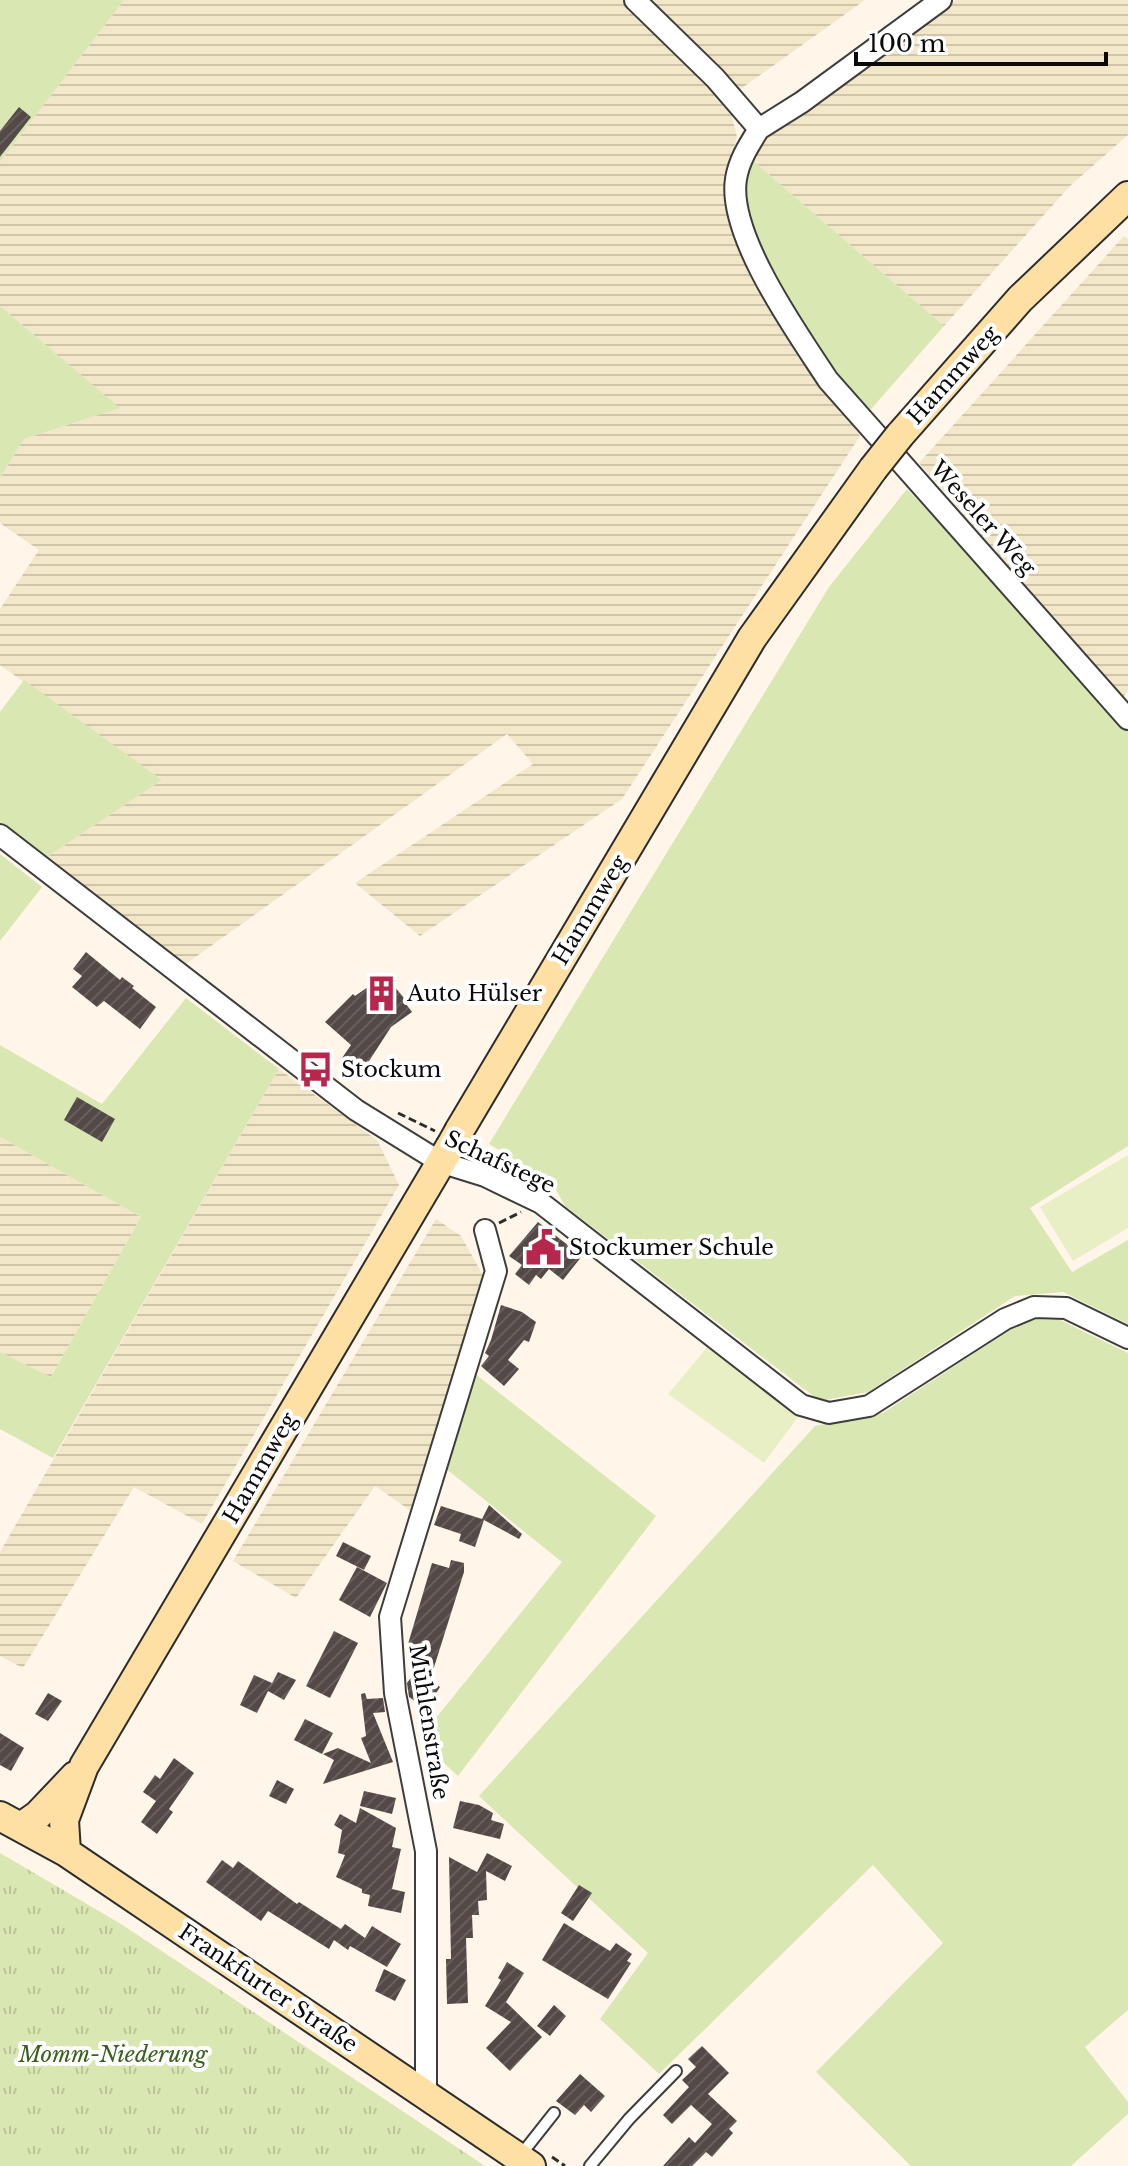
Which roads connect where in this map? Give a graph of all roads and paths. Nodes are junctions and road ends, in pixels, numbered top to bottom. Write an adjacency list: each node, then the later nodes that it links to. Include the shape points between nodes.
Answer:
1 (635, 0): 3 (street)
2 (941, 0): 3 (street, Weseler Weg)
3 (759, 129): 5 (street, Weseler Weg, via 743,154 735,181 737,206 760,268 793,328 828,380)
4 (1128, 196): 7 (main road, Hammweg, bridge, via 1020,299 900,435 752,638)
5 (1128, 719)
6 (0, 835): 7 (street, Schafstege, via 356,1110)
7 (450, 1147): 8 (street, Schafstege, via 485,1176); 11 (main road, Hammweg)
8 (541, 1203): 9 (path); 10 (street, Schafstege, via 801,1405 829,1413 869,1406 1005,1319 1034,1307 1066,1308)
9 (485, 1230): 15 (street, Mühlenstraße, via 496,1271 390,1617 395,1693 426,1851)
10 (1128, 1338)
11 (84, 1766): 12 (main road, Hammweg); 13 (main road, Hammweg, via 64,1820)
12 (20, 1819): 13 (main road, Frankfurter Straße)
13 (66, 1852): 15 (main road, Frankfurter Straße)
14 (676, 2071): 18 (lane)
15 (426, 2094): 17 (main road, Frankfurter Straße)
16 (554, 2113): 17 (lane)
17 (525, 2162)
18 (590, 2166)

